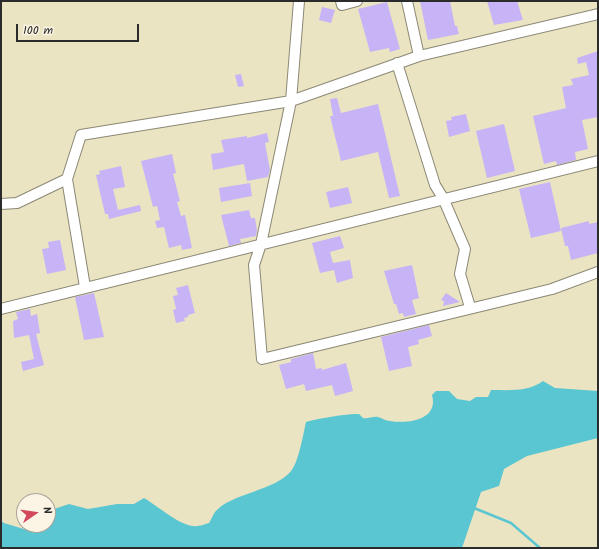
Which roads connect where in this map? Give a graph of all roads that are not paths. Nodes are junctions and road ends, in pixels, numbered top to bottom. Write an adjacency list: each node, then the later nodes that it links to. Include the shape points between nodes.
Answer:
1 (299, 1): 8 (street)
2 (341, 1): 3 (street, via 342,5)
3 (357, 1)
4 (408, 1): 6 (street)
5 (598, 14): 6 (street)
6 (419, 56): 7 (street)
7 (397, 63): 8 (street); 11 (street, via 435,185)
8 (291, 101): 10 (street, via 81,135); 13 (street)
9 (598, 161): 11 (street)
10 (67, 179): 12 (street, via 17,203); 15 (street)
11 (444, 198): 13 (street); 16 (street, via 465,250 460,274)
12 (1, 204)
13 (260, 244): 15 (street); 16 (street, via 254,265 262,360)
14 (598, 272): 16 (street, via 552,289)
15 (85, 288): 17 (street)
16 (470, 307)
17 (1, 309)

